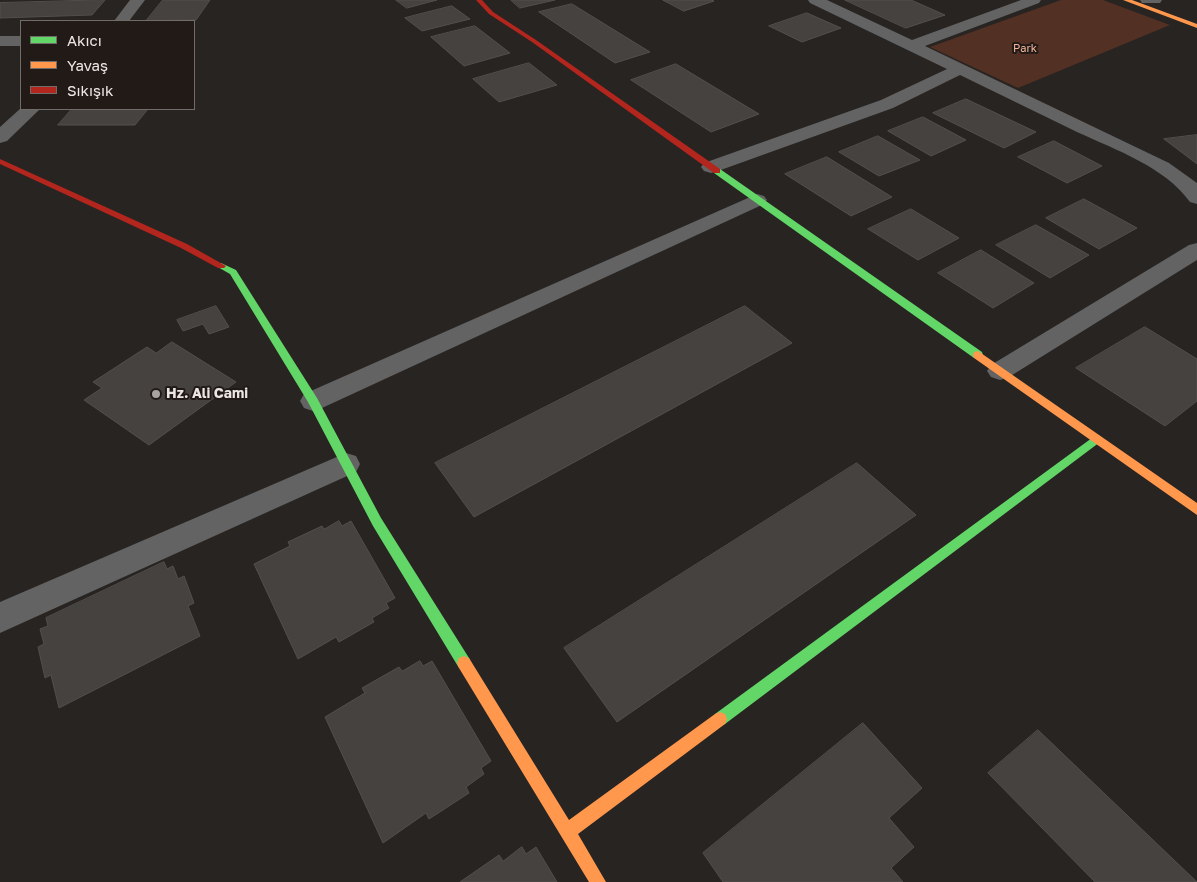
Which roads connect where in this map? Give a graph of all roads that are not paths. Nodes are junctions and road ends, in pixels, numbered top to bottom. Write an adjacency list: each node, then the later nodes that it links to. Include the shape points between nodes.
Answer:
1 (138, 0): 8 (street)
2 (480, 0): 17 (street, via 491,13)
3 (815, 0): 12 (street)
4 (1034, 0): 12 (street)
5 (1126, 0): 9 (street)
6 (1147, 0): 7 (street)
7 (1155, 0)
8 (122, 20)
9 (1197, 26)
10 (0, 41): 11 (street)
11 (20, 41)
12 (911, 46): 13 (street)
13 (960, 69): 17 (street, via 887,104); 18 (street, via 1138,154 1179,177)
14 (30, 110): 15 (street)
15 (0, 138)
16 (0, 161): 22 (street, via 233,272)
17 (711, 167): 19 (street)
18 (1197, 198)
19 (757, 200): 21 (street); 22 (street)
20 (1197, 250): 21 (street)
21 (1000, 372): 23 (street)
22 (314, 401): 24 (street)
23 (1096, 439): 25 (street); 27 (street)
24 (346, 464): 26 (street); 27 (street, via 377,522)
25 (1197, 510)
26 (0, 618)
27 (567, 832): 28 (street)
28 (598, 882)

